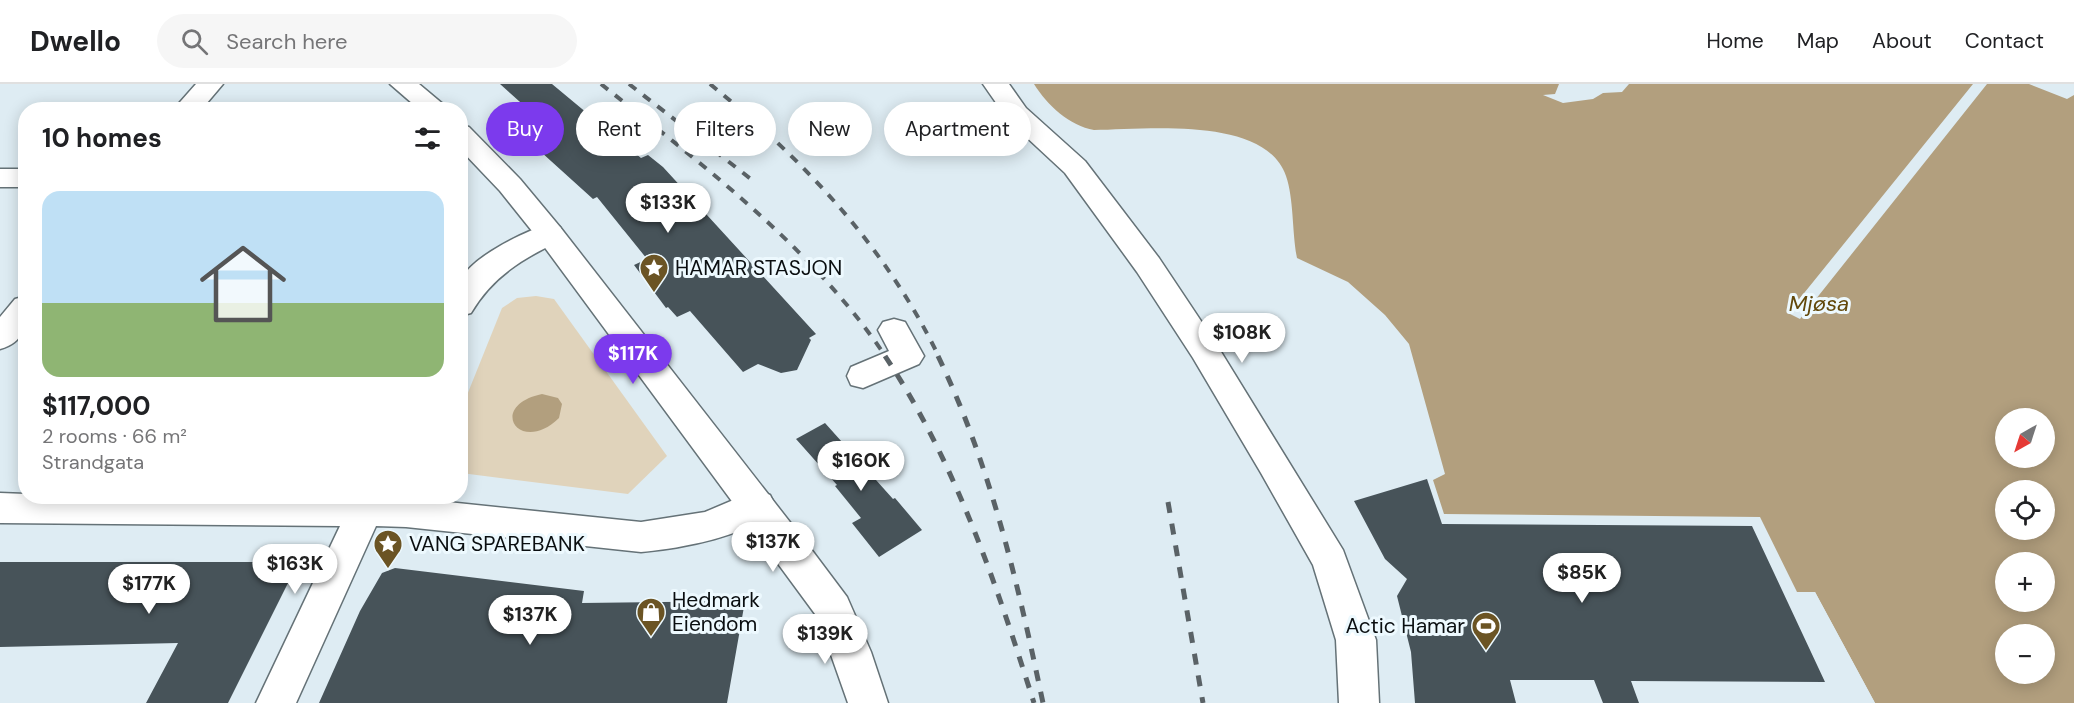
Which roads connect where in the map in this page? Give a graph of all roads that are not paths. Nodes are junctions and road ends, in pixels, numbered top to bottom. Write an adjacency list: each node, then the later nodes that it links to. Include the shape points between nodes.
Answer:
1 (210, 84): 4 (street)
2 (402, 84): 5 (street)
3 (996, 84): 20 (street, via 1017,114 1075,168 1148,265 1204,350 1330,561 1356,640)
4 (193, 102)
5 (426, 102)
6 (468, 141): 9 (street, via 510,184)
7 (0, 178): 8 (street)
8 (18, 178)
9 (550, 234): 10 (street, via 497,261); 16 (street)
10 (468, 292)
11 (18, 317): 13 (street)
12 (894, 330): 14 (street, via 908,356)
13 (0, 338)
14 (863, 376)
15 (368, 504): 16 (street, via 406,512 641,537 710,526); 17 (street); 18 (street)
16 (757, 505): 19 (street, via 833,609)
17 (0, 508)
18 (276, 703)
19 (868, 703)
20 (1359, 703)

